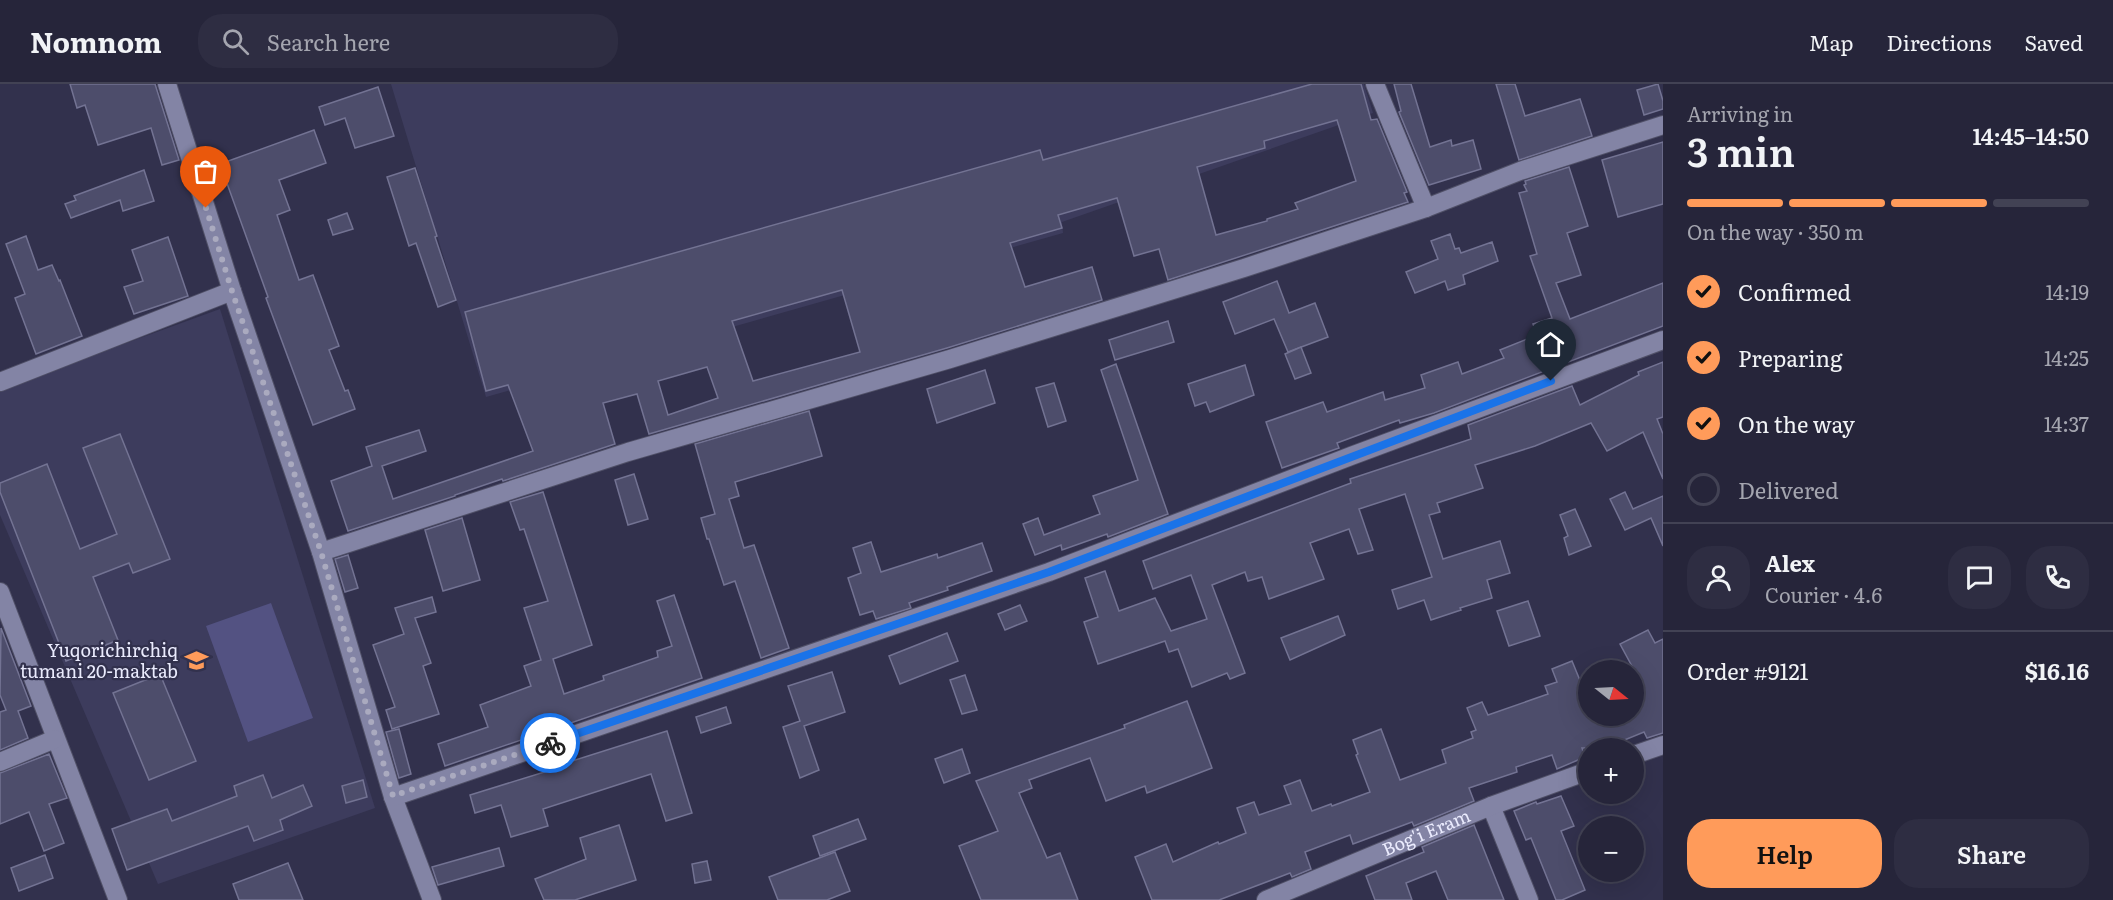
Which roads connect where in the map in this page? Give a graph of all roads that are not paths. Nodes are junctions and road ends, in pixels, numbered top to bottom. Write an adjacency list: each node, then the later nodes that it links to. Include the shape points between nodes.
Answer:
1 (167, 84): 5 (street)
2 (1375, 84): 4 (street)
3 (1663, 125): 4 (street, via 1520,171)
4 (1426, 208): 8 (street, via 973,352 628,452)
5 (232, 291): 7 (street); 8 (street)
6 (1663, 340): 15 (street, via 1049,572)
7 (0, 382)
8 (321, 552): 15 (street)
9 (0, 592): 10 (street)
10 (55, 739): 13 (street); 17 (street)
11 (1663, 745): 12 (street)
12 (1644, 752)
13 (0, 762)
14 (1578, 775): 16 (street, Bog'i Eram)
15 (393, 796): 18 (street)
16 (1491, 806): 19 (street, Bog'i Eram); 20 (street)
17 (118, 900)
18 (432, 900)
19 (1266, 900)
20 (1529, 900)

